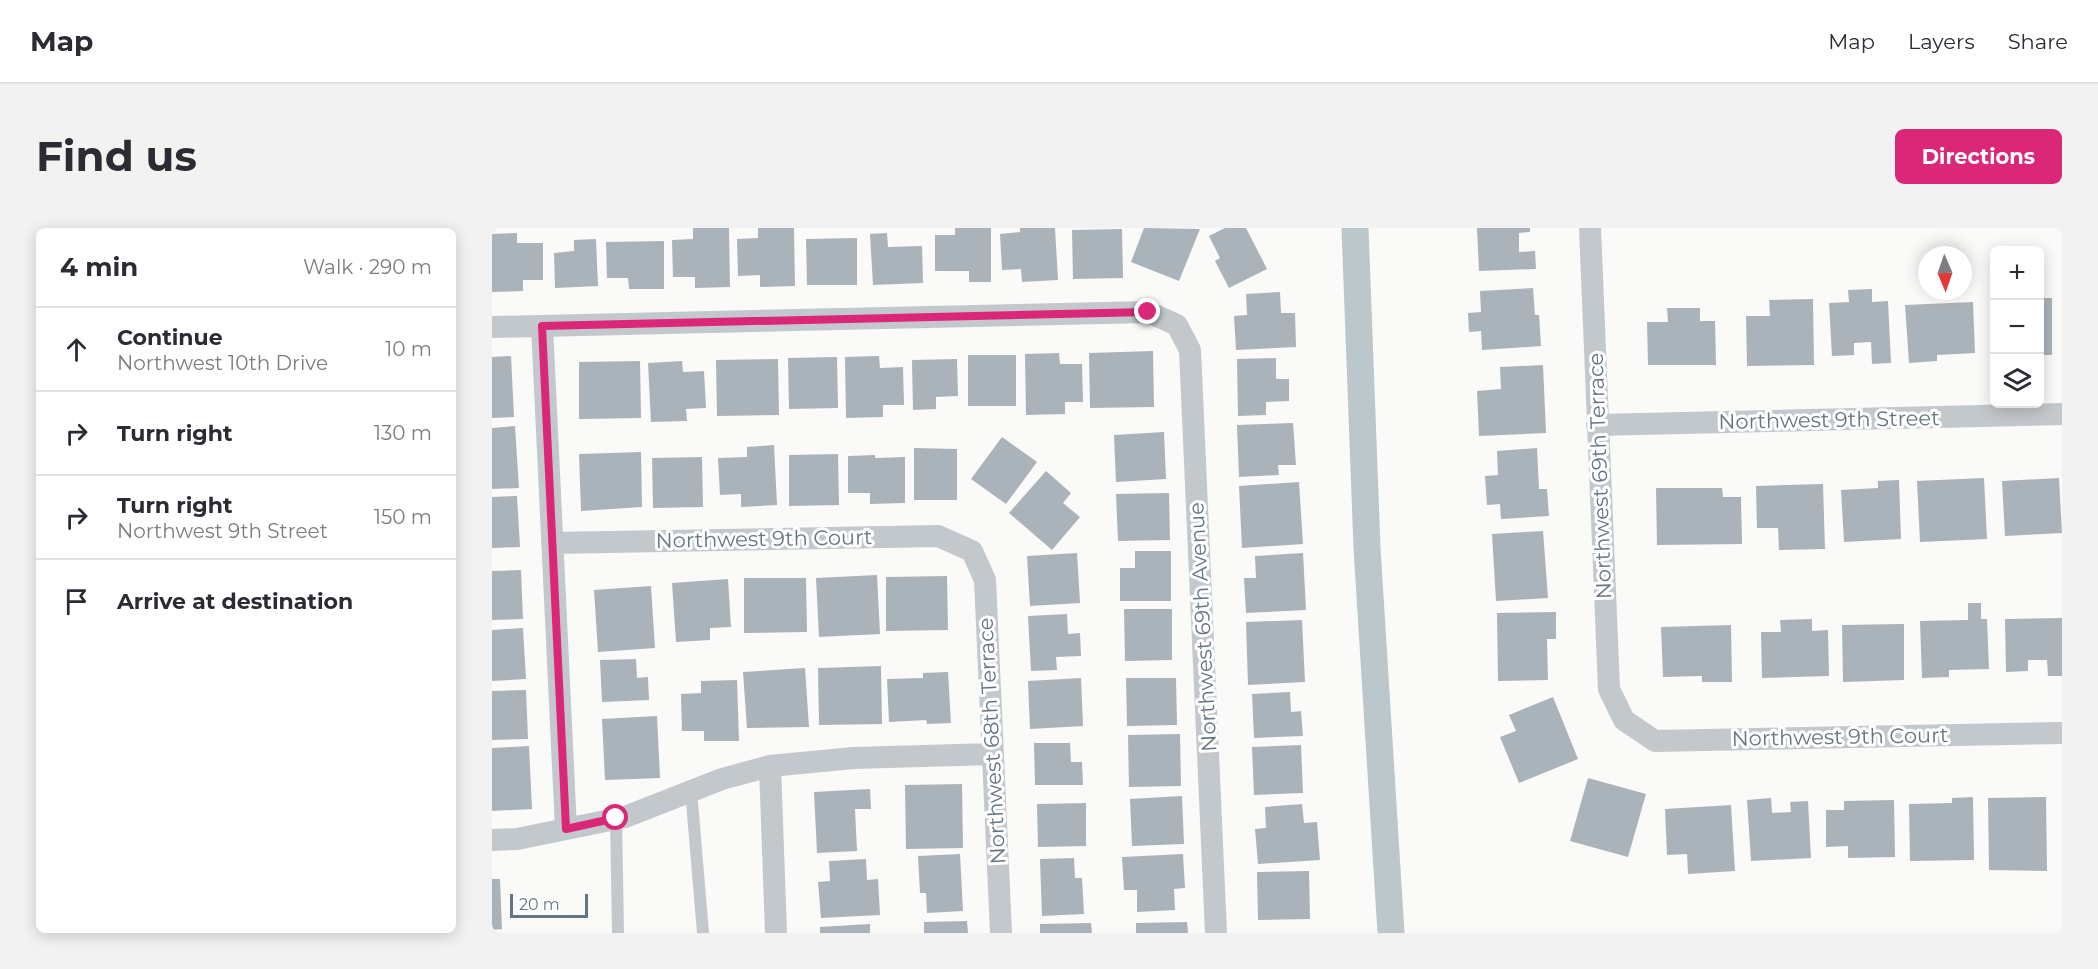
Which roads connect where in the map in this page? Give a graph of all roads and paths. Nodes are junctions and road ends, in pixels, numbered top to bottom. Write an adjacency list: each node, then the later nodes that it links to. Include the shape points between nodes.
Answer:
1 (1590, 228): 5 (street, Northwest 69th Terrace)
2 (542, 326): 3 (street); 6 (street); 20 (street, Northwest 69th Avenue, via 1148,312 1177,325 1190,350)
3 (492, 327)
4 (2062, 414): 5 (street, Northwest 9th Street)
5 (1597, 425): 8 (street, Northwest 69th Terrace, via 1609,689)
6 (552, 543): 7 (street, Northwest 9th Court, via 938,536); 14 (street)
7 (972, 551): 10 (street, Northwest 68th Terrace, via 985,580)
8 (1624, 720): 9 (street, Northwest 9th Court, via 1655,741)
9 (2062, 733)
10 (993, 754): 11 (street, via 853,758); 19 (street, Northwest 68th Terrace)
11 (770, 766): 12 (street); 18 (street)
12 (691, 790): 13 (street); 17 (lane)
13 (616, 818): 14 (street); 16 (lane)
14 (566, 829): 15 (street)
15 (492, 840)
16 (618, 933)
17 (703, 933)
18 (776, 933)
19 (1001, 933)
20 (1216, 933)

